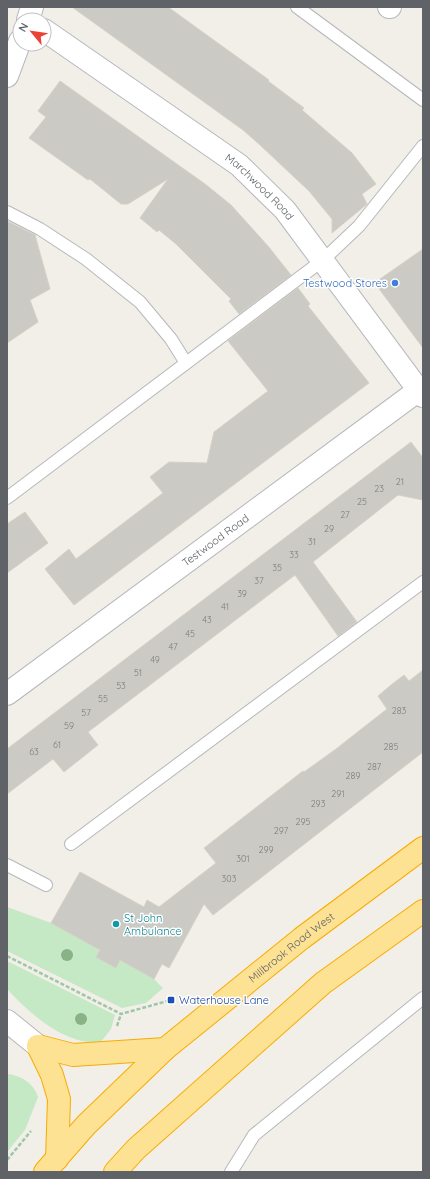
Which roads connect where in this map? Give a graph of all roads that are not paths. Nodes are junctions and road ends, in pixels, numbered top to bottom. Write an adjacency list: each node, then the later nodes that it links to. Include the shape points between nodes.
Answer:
1 (297, 7): 5 (lane)
2 (52, 33): 8 (street, Marchwood Road, via 239,165 285,210)
3 (16, 52): 4 (street)
4 (7, 76)
5 (423, 100)
6 (423, 146): 8 (lane, via 359,226)
7 (7, 212): 9 (lane, via 40,229 86,259 140,302)
8 (322, 260): 9 (lane); 10 (street, Marchwood Road)
9 (186, 363): 11 (lane)
10 (422, 391): 13 (street, Testwood Road)
11 (7, 498)
12 (423, 582): 14 (lane)
13 (7, 694)
14 (71, 844)
15 (423, 848): 22 (highway, Millbrook Road West, via 302,938)
16 (7, 865): 17 (lane)
17 (46, 885)
18 (423, 911): 24 (highway, via 323,983 136,1149)
19 (423, 998): 25 (lane, via 254,1136)
20 (8, 1024): 21 (street)
21 (38, 1046): 22 (highway, via 73,1055); 23 (highway, via 59,1099)
22 (165, 1049): 23 (highway, Millbrook Road West, via 86,1125)
23 (51, 1165)
24 (114, 1172)
25 (231, 1172)

